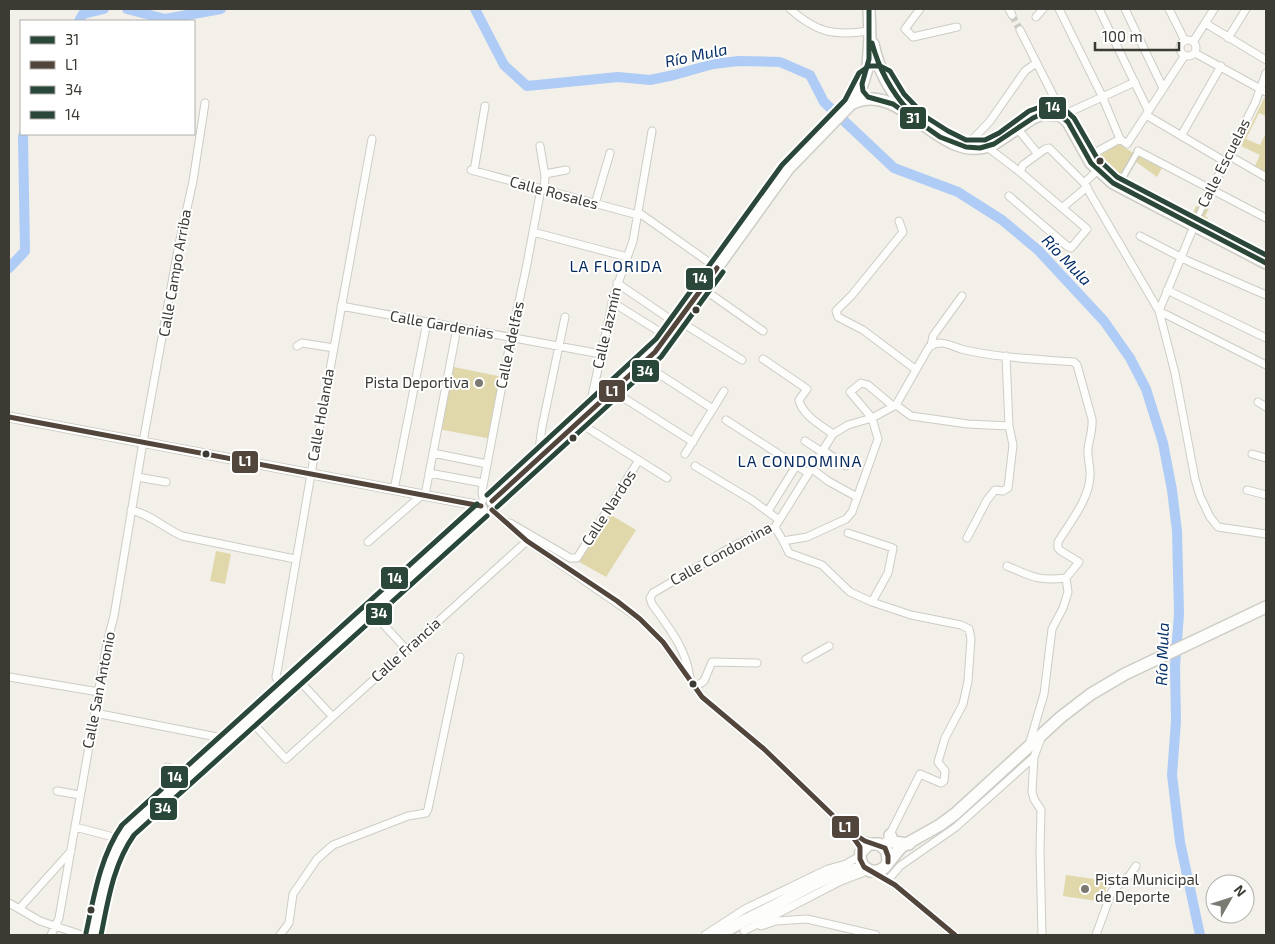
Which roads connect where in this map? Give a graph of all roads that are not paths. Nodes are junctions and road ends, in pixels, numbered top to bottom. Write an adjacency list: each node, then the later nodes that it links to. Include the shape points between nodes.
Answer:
1 (790, 9): 15 (street, via 823,31)
2 (869, 9): 15 (main road)
3 (920, 9): 13 (street, via 905,29 913,37)
4 (1042, 9): 11 (street)
5 (1059, 9): 30 (street)
6 (1099, 9): 27 (street)
7 (1125, 9): 28 (street)
8 (1169, 9): 17 (street)
9 (1214, 9): 12 (street)
10 (1246, 9): 16 (street)
11 (1036, 17)
12 (1205, 23): 16 (street); 18 (street)
13 (957, 27)
14 (1020, 30): 22 (street)
15 (870, 35): 25 (main road); 26 (main road, via 868,66)
16 (1228, 38): 21 (street)
17 (1185, 41): 18 (street); 20 (street, via 1180,49)
18 (1193, 42): 19 (street)
19 (1195, 53): 20 (street); 23 (street)
20 (1184, 55): 28 (street)
21 (1266, 60)
22 (1036, 63): 36 (street); 45 (street, via 1025,72 973,140)
23 (1221, 66): 29 (street); 40 (street)
24 (1266, 73): 29 (street, Calle Escuelas)
25 (887, 80): 26 (main road, via 876,73 869,74); 31 (main road, via 886,93); 37 (main road, via 898,99)
26 (863, 82): 31 (main road, via 863,92); 33 (main road)
27 (1135, 82): 30 (street); 35 (street)
28 (1163, 88): 35 (street)
29 (1264, 90): 50 (street, Calle Escuelas)
30 (1102, 96): 36 (street); 42 (street)
31 (875, 99): 33 (main road, via 864,98); 37 (main road, via 894,105)
32 (205, 103): 114 (street, Calle Campo Arriba)
33 (851, 104): 73 (main road, via 788,169)
34 (485, 106): 59 (street, Calle Rosales, via 473,170)
35 (1147, 112): 40 (street); 42 (street, via 1126,144)
36 (1064, 117): 38 (main road, via 1042,114); 49 (main road)
37 (921, 123): 45 (main road, via 951,142)
38 (1017, 128): 44 (main road); 48 (street)
39 (652, 131): 64 (street, Calle Jazmín)
40 (1181, 136): 50 (street)
41 (372, 138): 80 (street, Calle Holanda)
42 (1120, 139): 49 (street)
43 (540, 146): 54 (street, Calle Adelfas)
44 (987, 147): 45 (main road); 53 (street)
45 (975, 148)
46 (1138, 151): 57 (street); 58 (street)
47 (610, 153): 61 (street)
48 (1038, 154): 53 (street, via 1023,165); 56 (street, via 1049,148)
49 (1087, 157): 52 (main road)
50 (1226, 158): 55 (street); 58 (street, Calle Escuelas)
51 (566, 170): 54 (street)
52 (1098, 170): 56 (street); 57 (main road)
53 (1020, 172): 63 (street)
54 (545, 174): 59 (street, Calle Adelfas)
55 (1266, 177)
56 (1085, 185): 63 (street); 81 (street)
57 (1118, 187): 67 (main road)
58 (1210, 189): 62 (street, Calle Escuelas); 65 (street)
59 (542, 190): 61 (street, Calle Rosales); 68 (street, Calle Adelfas)
60 (1009, 196): 63 (street, via 1071,248 1087,230)
61 (595, 204): 64 (street, Calle Rosales)
62 (1203, 206): 67 (street, Calle Escuelas)
63 (1062, 208)
64 (638, 214): 70 (street, Calle Jazmín); 73 (street, Calle Rosales)
65 (1266, 218)
66 (899, 221): 100 (street, via 902,232 836,311 838,317 863,330)
67 (1194, 226): 71 (street); 72 (main road)
68 (533, 232): 70 (street); 89 (street, Calle Adelfas)
69 (1140, 236): 71 (street)
70 (627, 257): 74 (street, Calle Jazmín)
71 (1181, 258): 76 (street); 77 (street)
72 (1266, 264)
73 (717, 268): 75 (main road)
74 (617, 283): 79 (street, Calle Jazmín); 84 (street)
75 (702, 288): 84 (main road); 86 (street)
76 (1168, 290): 81 (street); 87 (street)
77 (1266, 295)
78 (962, 296): 91 (street, via 933,336)
79 (612, 302): 88 (street); 94 (street, Calle Jazmín)
80 (341, 306): 83 (street, Calle Gardenias); 93 (street, Calle Holanda)
81 (1159, 311): 99 (street); 148 (street, via 1177,383 1195,479 1206,510 1218,527)
82 (565, 317): 92 (street)
83 (427, 322): 85 (street, Calle Gardenias); 135 (street)
84 (678, 322): 88 (main road); 97 (street)
85 (457, 328): 89 (street, Calle Gardenias); 118 (street)
86 (763, 331)
87 (1266, 335)
88 (668, 336): 98 (main road)
89 (511, 338): 92 (street, Calle Gardenias); 124 (street, Calle Adelfas)
90 (297, 346): 93 (street, via 302,343)
91 (931, 346): 95 (street, via 940,342); 100 (street)
92 (558, 347): 94 (street, Calle Gardenias); 121 (street)
93 (334, 348): 130 (street, Calle Holanda)
94 (601, 354): 106 (street, Calle Jazmín, via 592,396)
95 (1006, 356): 112 (street); 155 (street, via 1074,362 1092,419 1088,450 1089,486 1058,542 1060,551 1079,562)
96 (763, 359): 113 (street, via 807,389 799,400 800,405)
97 (742, 360)
98 (642, 364): 101 (main road); 107 (street)
99 (1266, 365)
100 (915, 369): 104 (street)
101 (612, 391): 106 (main road); 115 (street)
102 (724, 391): 107 (street)
103 (1258, 402): 105 (street)
104 (894, 406): 109 (street); 109 (street, via 861,383 850,392); 112 (street, via 910,416)
105 (1266, 407)
106 (593, 408): 111 (main road)
107 (712, 409): 115 (street)
108 (9, 417): 114 (street)
109 (872, 418): 113 (street, via 848,425); 139 (street, via 878,439)
110 (726, 420): 126 (street)
111 (578, 422): 121 (main road); 123 (street, Calle Nardos)
112 (1009, 426): 149 (street, via 1013,445 1008,488 995,490)
113 (833, 434): 117 (street, Calle Condomina)
114 (143, 442): 130 (street); 131 (street, Calle San Antonio)
115 (693, 442): 119 (street)
116 (805, 442): 117 (street)
117 (822, 451): 127 (street); 128 (street, Calle Condomina)
118 (433, 453): 124 (street); 129 (street)
119 (685, 454)
120 (1252, 454): 122 (street)
121 (540, 457): 142 (main road)
122 (1266, 458)
123 (639, 460): 132 (street, Calle Nardos); 142 (street, Calle Nardos, via 577,558 570,558)
124 (487, 464): 134 (street, Calle Adelfas)
125 (695, 466): 144 (street)
126 (796, 466): 128 (street); 140 (street)
127 (846, 466)
128 (810, 470): 139 (street); 141 (street, Calle Condomina)
129 (429, 473): 134 (street); 137 (street)
130 (310, 474): 135 (street); 153 (street, Calle Holanda)
131 (137, 477): 133 (street); 143 (street, Calle San Antonio)
132 (667, 478)
133 (166, 482)
134 (483, 483): 142 (street, Calle Adelfas, via 482,495)
135 (394, 490): 137 (street)
136 (1247, 490): 138 (street)
137 (423, 495): 142 (street); 152 (street)
138 (1266, 495)
139 (857, 497): 151 (street, via 846,519 807,537)
140 (776, 498): 141 (street); 144 (street)
141 (788, 506): 145 (street, Calle Condomina)
142 (488, 508): 150 (street); 158 (main road)
143 (131, 510): 153 (street, via 187,537); 168 (street, Calle San Antonio)
144 (768, 511): 145 (street)
145 (779, 520): 146 (street, Calle Condomina)
146 (775, 527): 151 (street); 166 (street, Calle Condomina, via 735,545 653,593 650,598 688,662)
147 (848, 533): 156 (street, via 893,548 888,573)
148 (1266, 534)
149 (967, 538)
150 (527, 541): 160 (street, Calle Francia); 166 (street, via 653,630)
151 (783, 541): 156 (street, via 789,553 822,565 850,592)
152 (368, 542)
153 (295, 559): 167 (street, Calle Holanda, via 276,677)
154 (1007, 566): 155 (street, via 1036,579)
155 (1066, 578): 173 (street, via 1068,592 1052,629)
156 (872, 602): 185 (street, via 911,615 961,625 969,628 971,639 963,704 945,738 938,762 946,771 944,781 941,783 920,774)
157 (1266, 606): 171 (main road, via 1097,690)
158 (370, 610): 160 (street); 164 (main road)
159 (829, 646): 162 (street)
160 (406, 649): 170 (street, Calle Francia)
161 (460, 657): 204 (street, via 426,813 408,816 333,845 316,859 293,894 289,923)
162 (806, 659)
163 (757, 663): 166 (street, via 712,662 704,681)
164 (296, 677): 167 (main road); 170 (street)
165 (12, 678): 168 (street)
166 (693, 684): 184 (street, via 702,697 764,749)
167 (281, 690): 172 (main road)
168 (98, 692): 169 (street, Calle San Antonio)
169 (95, 713): 175 (street); 182 (street, Calle San Antonio)
170 (332, 716): 172 (street, Calle Francia, via 286,758)
171 (1061, 717): 173 (street, via 1041,723); 174 (main road)
172 (249, 719): 175 (main road)
173 (1038, 719): 176 (street)
174 (1043, 733): 176 (main road); 177 (street)
175 (227, 740): 180 (main road)
176 (1029, 745): 178 (main road)
177 (1034, 757): 178 (street); 194 (street, via 956,827 905,862); 209 (street, via 1032,792 1041,810)
178 (1013, 761): 188 (main road, via 955,814)
179 (167, 767): 180 (street)
180 (190, 772): 186 (main road)
181 (57, 791): 182 (street)
182 (80, 796): 183 (street, Calle San Antonio)
183 (75, 827): 186 (street); 189 (street, Calle San Antonio)
184 (848, 830): 187 (street, via 864,840); 190 (street, via 858,843)
185 (890, 835): 187 (street); 188 (main road, via 893,842)
186 (120, 839): 203 (main road, via 111,860)
187 (879, 844): 188 (main road, via 892,848); 190 (main road, via 866,846); 191 (main road, via 887,851)
188 (905, 845): 191 (main road)
189 (71, 850): 199 (street); 200 (street, Calle San Antonio)
190 (860, 855): 193 (main road, via 861,863); 195 (main road, via 854,864); 205 (street, via 744,909)
191 (888, 862): 193 (main road, via 884,868); 194 (street)
192 (1136, 866): 210 (street, via 1112,891)
193 (871, 871): 195 (main road, via 856,869); 196 (street); 207 (street, via 841,881 744,931 776,921 808,919)
194 (895, 873): 196 (street); 197 (street)
195 (838, 874): 206 (main road)
196 (888, 880): 197 (street)
197 (908, 897): 208 (street)
198 (9, 903): 199 (street)
199 (19, 909): 200 (street)
200 (55, 928): 201 (street, Calle San Antonio); 202 (street)
201 (51, 935)
202 (82, 935)
203 (93, 935)
204 (280, 935)
205 (705, 935)
206 (719, 935)
207 (876, 935)
208 (955, 935)
209 (1042, 935)
210 (1096, 935)

